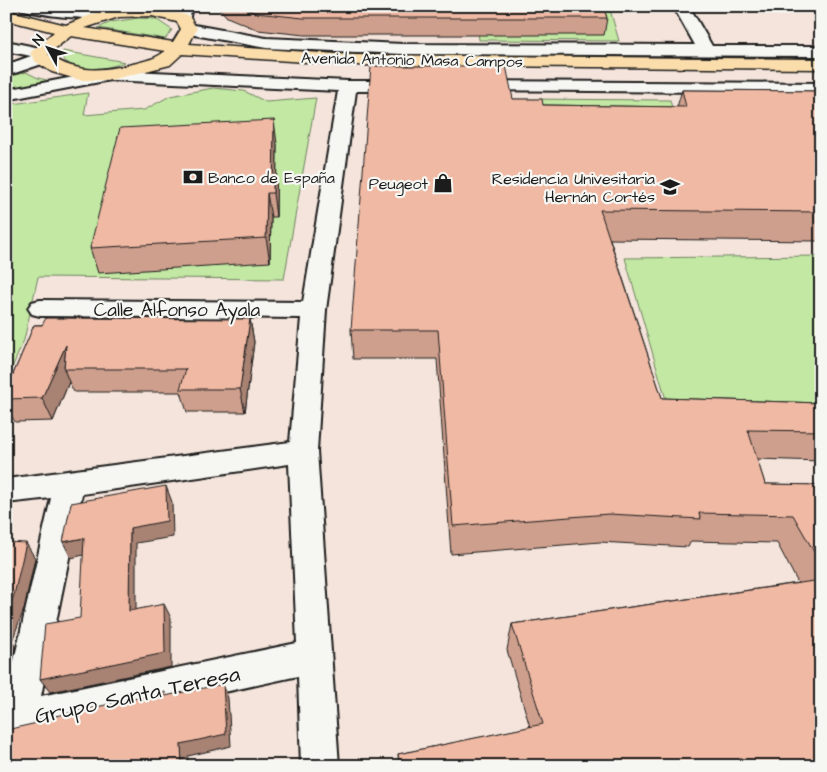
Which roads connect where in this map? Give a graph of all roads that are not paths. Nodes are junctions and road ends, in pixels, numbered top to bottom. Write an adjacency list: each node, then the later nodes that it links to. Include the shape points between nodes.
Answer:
1 (681, 6): 11 (street)
2 (31, 8): 3 (street)
3 (107, 10): 5 (highway, via 152,11); 6 (highway); 8 (street)
4 (6, 15): 8 (highway, Avenida Antonio Masa Campos)
5 (186, 18): 10 (highway); 11 (street, Avenida Antonio Masa Campos, via 266,44 393,49)
6 (67, 30): 8 (highway); 10 (highway, Avenida Antonio Masa Campos)
7 (6, 32): 8 (highway, Avenida Antonio Masa Campos)
8 (45, 44): 9 (street, Avenida Antonio Masa Campos); 13 (highway, Avenida Antonio Masa Campos); 16 (street); 17 (highway, via 58,68 80,75)
9 (6, 46)
10 (178, 48): 13 (highway); 15 (highway, Avenida Antonio Masa Campos, via 352,60)
11 (706, 50): 12 (street, Avenida Antonio Masa Campos)
12 (821, 51)
13 (164, 61): 14 (highway, Avenida Antonio Masa Campos); 17 (highway)
14 (191, 63): 18 (street); 19 (highway, Avenida Antonio Masa Campos, via 350,72)
15 (821, 64)
16 (6, 71)
17 (110, 75): 18 (street, Avenida Antonio Masa Campos); 24 (street, Avenida Antonio Masa Campos)
18 (145, 76): 20 (street, Avenida Antonio Masa Campos)
19 (821, 76)
20 (348, 86): 21 (street, Avenida Antonio Masa Campos); 26 (street)
21 (428, 86)
22 (458, 86): 23 (street, Avenida Antonio Masa Campos)
23 (821, 88)
24 (6, 95)
25 (40, 308): 26 (street, Calle Alfonso Ayala)
26 (314, 310): 27 (street)
27 (303, 451): 28 (street); 30 (street)
28 (69, 484): 29 (street); 30 (street, Grupo Santa Teresa, via 19,719)
29 (6, 491)
30 (314, 656): 31 (street)
31 (320, 766)

